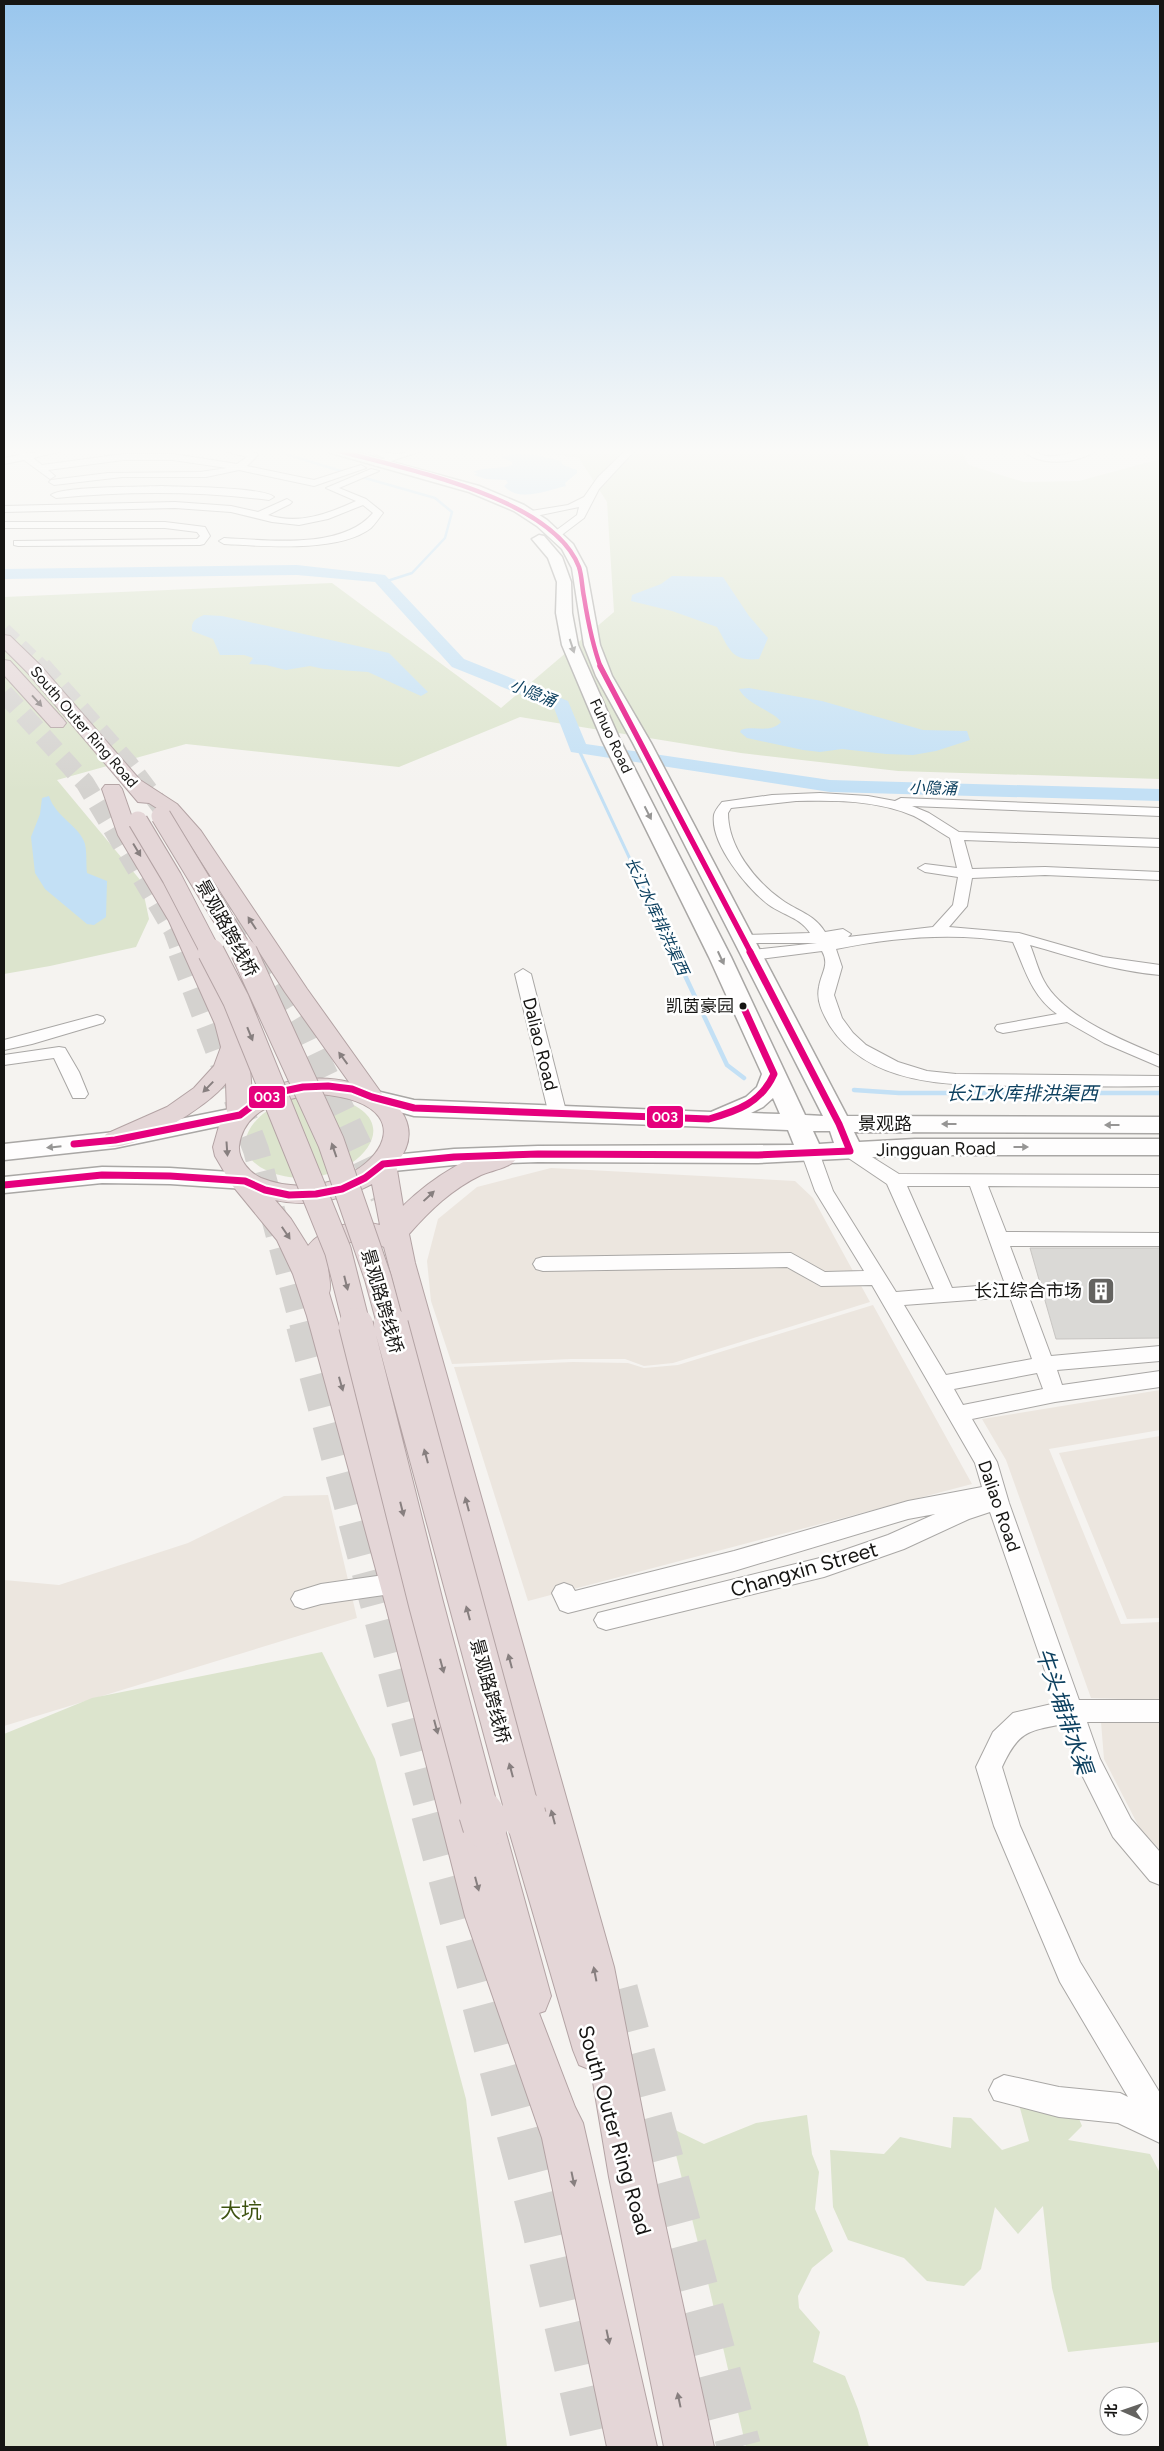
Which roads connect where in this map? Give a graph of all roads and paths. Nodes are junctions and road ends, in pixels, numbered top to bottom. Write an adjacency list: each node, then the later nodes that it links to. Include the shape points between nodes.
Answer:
1 (557, 563): 30 (street, Fuhuo Road, one-way to 30, via 564,582 564,613 570,645 612,740)
2 (577, 563): 20 (street, Fuhuo Road, via 592,645 604,676)
3 (4, 640): 6 (highway, South Outer Ring Road, via 34,669)
4 (4, 665): 5 (highway, South Outer Ring Road, one-way to 5)
5 (73, 742)
6 (134, 784): 9 (highway, South Outer Ring Road); 33 (highway, one-way to 6, via 297,992 194,835 170,808)
7 (885, 802): 8 (street); 10 (street, via 915,812); 19 (street, via 850,798 756,799 727,805 721,813 722,832 758,888 777,904 815,926)
8 (1160, 812)
9 (149, 818): 27 (highway, South Outer Ring Road, one-way to 27, via 107,782 128,835 180,921 227,1024); 74 (highway, 景观路跨线桥, one-way to 74, bridge, via 172,878 236,1000 338,1251 426,1604); 74 (highway, 景观路跨线桥, one-way to 9, bridge, via 378,1278 331,1142 239,941)
10 (956, 836): 11 (street); 13 (street)
11 (1160, 843)
12 (925, 868): 13 (street)
13 (966, 874): 14 (street, via 1045,871); 15 (street)
14 (1160, 876)
15 (960, 906): 16 (street); 17 (street)
16 (938, 930): 17 (street); 19 (street)
17 (965, 930): 18 (street)
18 (1019, 938): 21 (street, via 1052,945 1084,957); 23 (street, via 1036,982)
19 (823, 942): 20 (street); 31 (street, via 834,957 835,968 826,995 840,1029 876,1059 902,1070 965,1080)
20 (748, 948): 38 (street, Fuhuo Road)
21 (1160, 970)
22 (523, 974): 35 (street, Daliao Road)
23 (1071, 1016): 25 (street); 29 (street, via 1122,1047)
24 (97, 1020): 26 (street, via 26,1041)
25 (1004, 1028)
26 (4, 1044)
27 (233, 1046): 34 (highway, via 238,1067); 40 (highway, one-way to 40, via 225,1067 197,1098 163,1120)
28 (4, 1060): 32 (street, via 59,1052)
29 (1160, 1062)
30 (774, 1074): 36 (street, via 765,1095 744,1109); 37 (street, Fuhuo Road)
31 (1160, 1081)
32 (79, 1094)
33 (372, 1097): 34 (highway, via 344,1088 303,1087 279,1092 257,1102); 35 (street, 景观路, via 414,1108); 46 (highway, via 394,1120 394,1144)
34 (240, 1115): 40 (street); 49 (highway, one-way to 49, via 228,1132 225,1150 231,1166)
35 (558, 1115): 36 (street, 景观路)
36 (709, 1119): 37 (street, 景观路)
37 (795, 1122): 38 (street, 景观路); 44 (street, Fuhuo Road)
38 (839, 1124): 39 (street, 景观路, one-way to 38); 42 (street, Fuhuo Road)
39 (1160, 1125)
40 (115, 1140): 43 (street, one-way to 43)
41 (1160, 1147): 42 (street, Jingguan Road, one-way to 41, via 915,1147)
42 (850, 1151): 44 (street, Jingguan Road); 47 (street)
43 (4, 1152)
44 (810, 1152): 45 (street, Jingguan Road); 56 (street, Daliao Road, via 824,1192)
45 (504, 1157): 46 (street, Jingguan Road, via 454,1157); 54 (highway, one-way to 45, via 436,1190 476,1166)
46 (383, 1164): 49 (highway, via 365,1178 342,1189 316,1194 289,1195); 54 (highway)
47 (895, 1180): 48 (street); 58 (street)
48 (977, 1180): 50 (street); 52 (street)
49 (245, 1181): 51 (street, via 102,1175); 59 (highway, one-way to 59, via 288,1235)
50 (1160, 1182)
51 (4, 1185)
52 (998, 1239): 53 (street); 57 (street)
53 (1160, 1239)
54 (398, 1247): 59 (highway, via 376,1231 348,1232 318,1253 314,1267); 80 (highway, one-way to 54, via 594,1967)
55 (543, 1264): 56 (street, via 791,1260 821,1279)
56 (878, 1278): 60 (street, Daliao Road)
57 (1016, 1290): 58 (street); 62 (street)
58 (946, 1295): 60 (street)
59 (317, 1298): 68 (highway, one-way to 68)
60 (891, 1299): 64 (street, Daliao Road)
61 (1160, 1353): 62 (street)
62 (1043, 1364): 64 (street); 65 (street)
63 (1160, 1379): 65 (street)
64 (940, 1384): 66 (street, Daliao Road)
65 (1056, 1394): 66 (street)
66 (958, 1414): 67 (street, Daliao Road, via 986,1462)
67 (997, 1498): 69 (street, via 908,1510 734,1561 568,1604); 71 (street, Changxin Street, via 896,1542 824,1566); 73 (street, Daliao Road)
68 (398, 1583): 70 (street); 79 (highway, one-way to 79, via 487,1924)
69 (564, 1592)
70 (303, 1599)
71 (606, 1620)
72 (1160, 1711): 73 (street)
73 (1066, 1712): 75 (street, Daliao Road, via 1122,1828); 77 (street, via 1022,1721 1002,1740 989,1767 1008,1826 1070,1972)
74 (504, 1821): 79 (highway, via 544,2048); 80 (highway, South Outer Ring Road)
75 (1160, 1872)
76 (1004, 2090): 78 (street, via 1059,2102 1120,2108)
77 (1160, 2121)
78 (1160, 2128)
79 (565, 2140): 81 (highway, one-way to 81)
80 (637, 2194): 82 (highway, South Outer Ring Road, one-way to 80)
81 (632, 2447)
82 (689, 2447)

